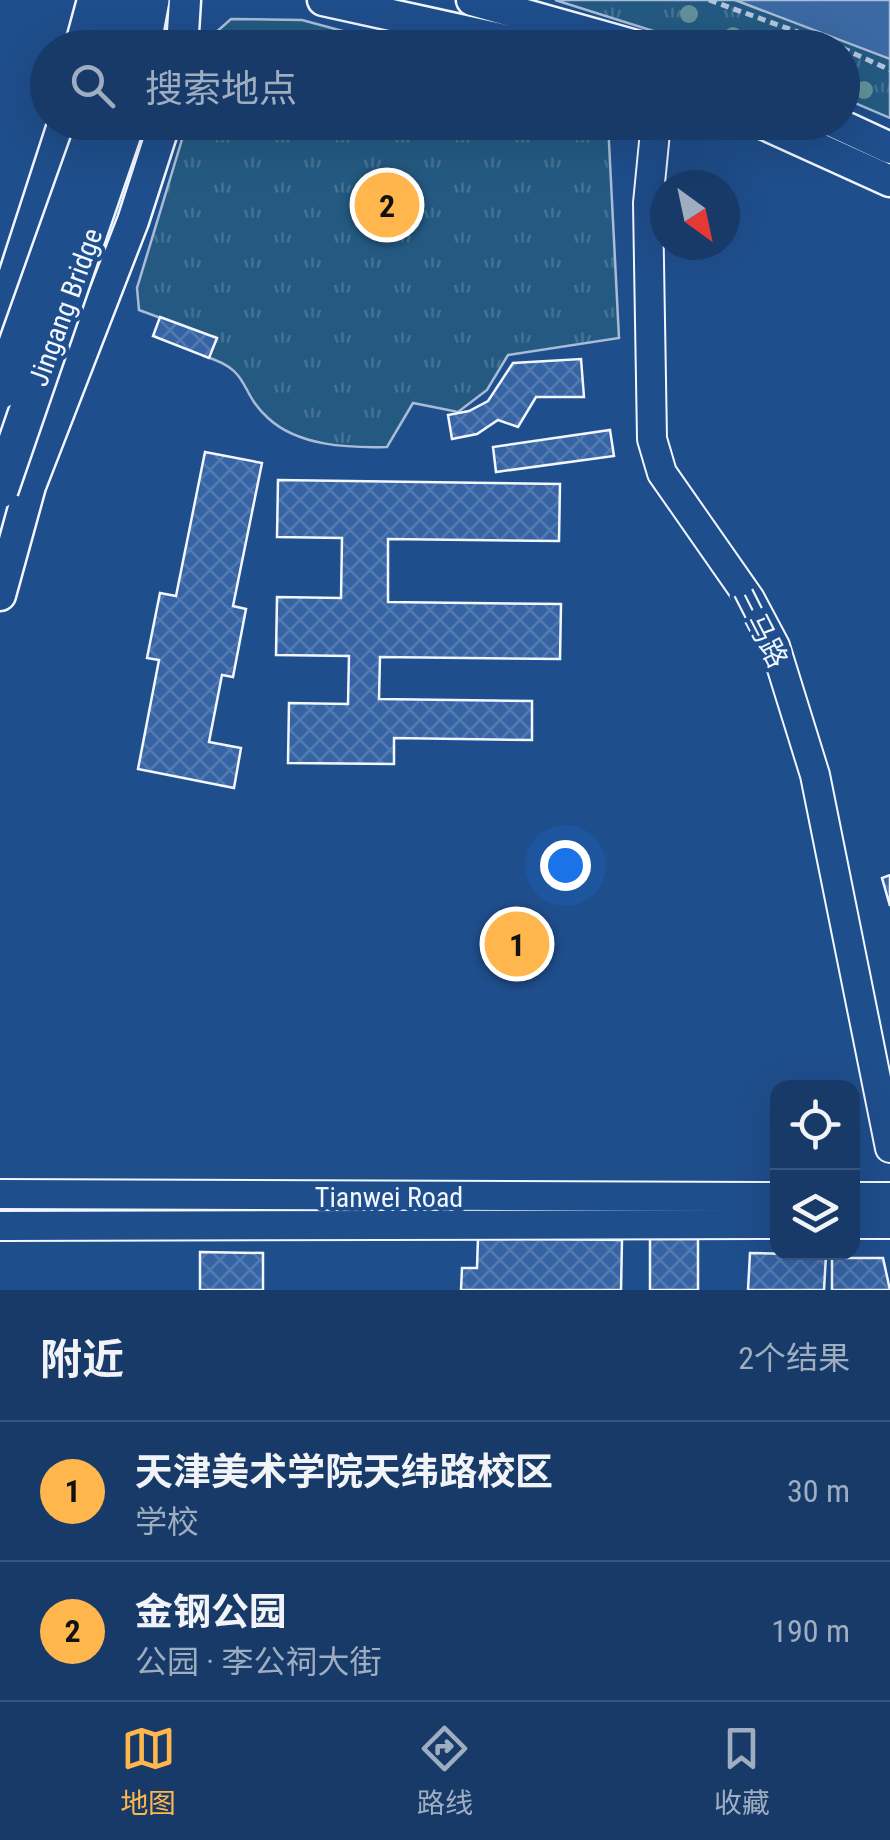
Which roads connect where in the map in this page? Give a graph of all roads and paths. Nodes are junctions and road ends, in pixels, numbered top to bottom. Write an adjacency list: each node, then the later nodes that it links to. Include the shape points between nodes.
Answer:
1 (92, 0): 8 (main road)
2 (120, 0): 9 (main road)
3 (151, 0): 10 (main road)
4 (185, 0): 11 (main road)
5 (323, 0): 12 (main road)
6 (472, 0): 13 (main road)
7 (708, 0): 14 (path)
8 (84, 30)
9 (115, 30)
10 (145, 30)
11 (183, 30)
12 (460, 30)
13 (579, 30)
14 (792, 30)
15 (860, 56): 16 (path)
16 (890, 70)
17 (860, 134): 25 (main road)
18 (58, 140): 27 (main road)
19 (90, 140): 30 (main road, Jingang Bridge, bridge)
20 (121, 140): 32 (main road, Jingang Bridge, bridge)
21 (158, 140): 28 (main road)
22 (654, 140): 35 (street, 三马路, via 648,203 652,439 662,473 775,646 816,775)
23 (672, 140): 34 (street, 三马路, via 665,178 671,466 756,586 790,653 830,780)
24 (799, 140): 26 (main road)
25 (890, 148)
26 (890, 182)
27 (14, 280): 28 (main road, via 26,298 62,313); 29 (main road)
28 (102, 300): 32 (main road)
29 (0, 318)
30 (0, 391)
31 (0, 457): 32 (main road, via 23,470)
32 (15, 488): 33 (main road)
33 (0, 595)
34 (890, 1068)
35 (890, 1148)
36 (0, 1194): 37 (street, Tianwei Road)
37 (770, 1197)
38 (860, 1197): 39 (street)
39 (890, 1197)
40 (770, 1224): 43 (street, Tianwei Road)
41 (860, 1224): 42 (street)
42 (890, 1224)
43 (0, 1226)

